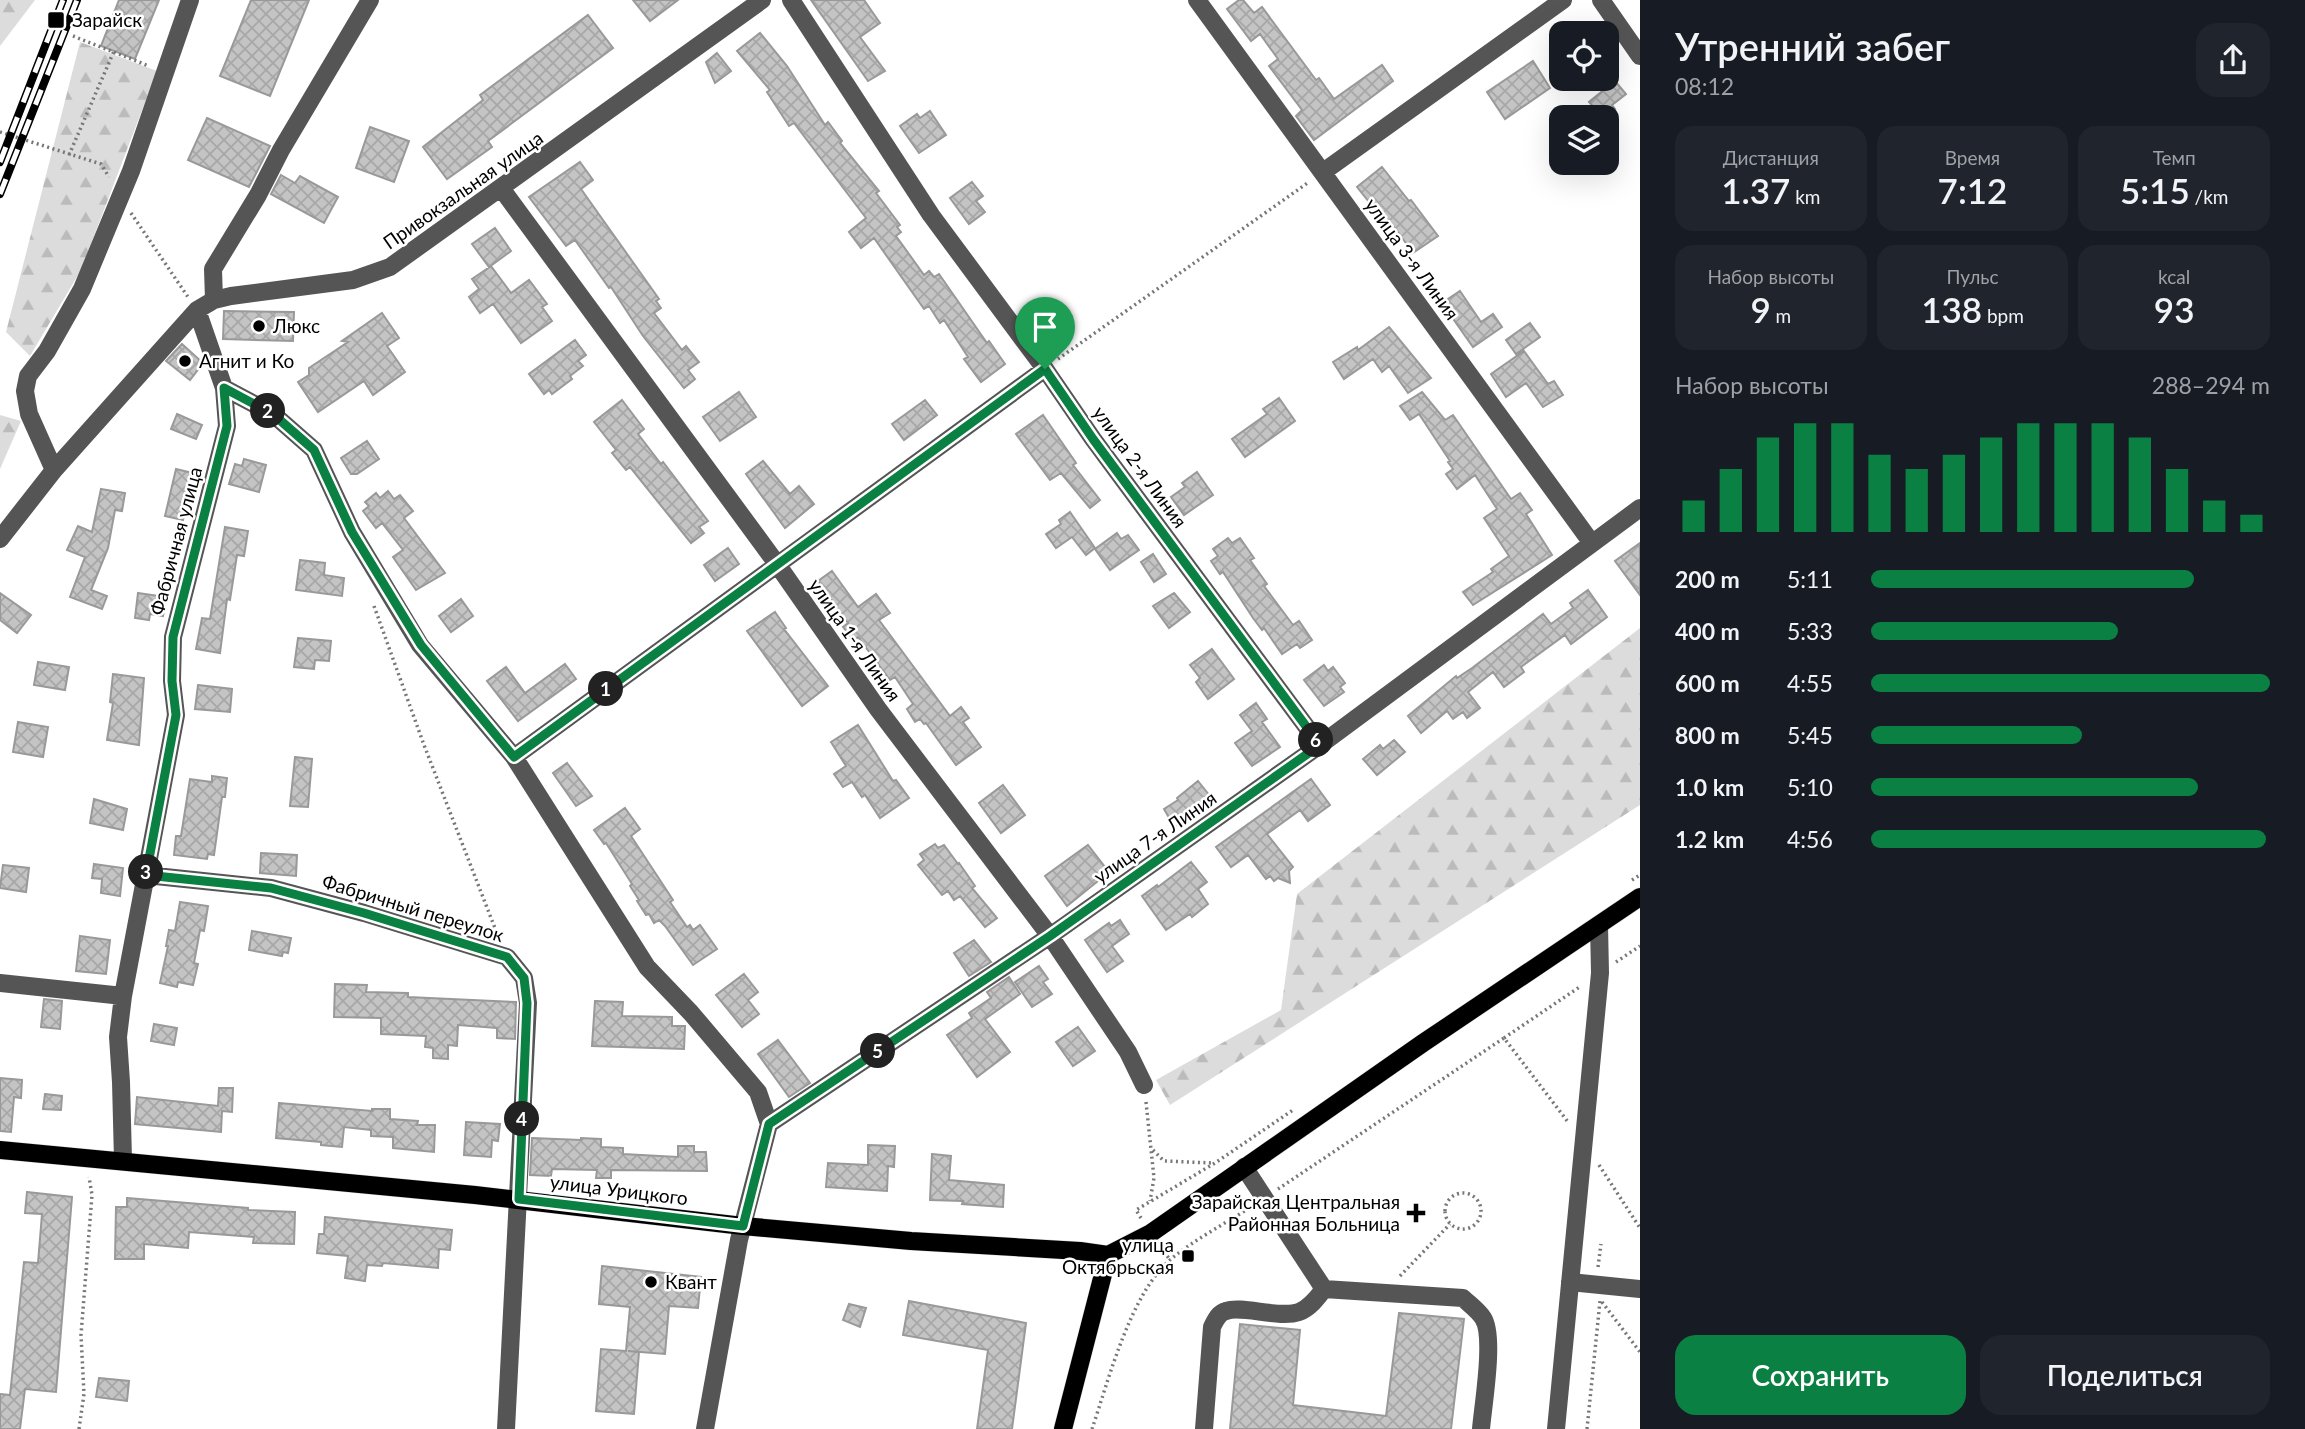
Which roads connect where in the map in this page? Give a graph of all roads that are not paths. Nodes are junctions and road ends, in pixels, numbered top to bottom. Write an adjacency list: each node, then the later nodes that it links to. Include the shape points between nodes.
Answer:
1 (190, 0): 15 (street, via 131,171 82,289 28,376 29,414)
2 (370, 0): 11 (street, via 213,269)
3 (762, 0): 10 (street, Привокзальная улица)
4 (790, 0): 13 (street, улица 2-я Линия, via 931,215)
5 (1197, 0): 9 (street, улица 3-я Линия)
6 (1563, 0): 9 (street)
7 (1601, 0): 8 (street)
8 (1640, 56)
9 (1323, 172): 18 (street, улица 3-я Линия)
10 (501, 188): 11 (street, Привокзальная улица, via 390,267 371,275); 19 (street, улица 1-я Линия)
11 (214, 300): 12 (street, Привокзальная улица)
12 (197, 310): 14 (street, Фабричная улица); 15 (street, Привокзальная улица)
13 (1045, 369): 19 (street); 20 (street, улица 2-я Линия)
14 (224, 388): 21 (street, via 273,414 314,450 352,532 421,645); 22 (street, Фабричная улица, via 227,426 173,637 176,715)
15 (54, 470): 17 (street, Привокзальная улица)
16 (1640, 508): 18 (street, улица 7-я Линия)
17 (0, 539)
18 (1591, 542): 20 (street, улица 7-я Линия)
19 (777, 565): 21 (street); 25 (street, улица 1-я Линия, via 878,709)
20 (1320, 745): 25 (street, улица 7-я Линия)
21 (514, 757): 29 (street, via 647,967 758,1092)
22 (146, 875): 27 (street, Фабричная улица); 33 (street, Фабричный переулок, via 271,888 507,957 524,978 527,1003)
23 (1640, 897): 24 (main road)
24 (1599, 925): 32 (main road); 36 (street, via 1600,973)
25 (1050, 936): 28 (street, улица 1-я Линия, via 1128,1052); 29 (street, улица 7-я Линия)
26 (0, 983): 27 (street)
27 (123, 996): 31 (street, Фабричная улица, via 118,1037)
28 (1144, 1086)
29 (769, 1124): 34 (street)
30 (0, 1150): 31 (main road, улица Урицкого)
31 (123, 1160): 33 (main road, улица Урицкого)
32 (1244, 1167): 35 (main road, via 1151,1233); 37 (street)
33 (519, 1199): 34 (main road, улица Урицкого); 39 (street, Фабричный переулок)
34 (743, 1226): 35 (main road, улица Урицкого); 40 (street)
35 (1108, 1255): 41 (main road)
36 (1570, 1282): 38 (street); 44 (street)
37 (1325, 1289): 42 (street, via 1299,1312 1226,1310 1216,1317); 43 (street, via 1463,1298 1485,1320 1489,1340)
38 (1640, 1289)
39 (506, 1429)
40 (705, 1429)
41 (1063, 1429)
42 (1205, 1429)
43 (1481, 1429)
44 (1556, 1429)

